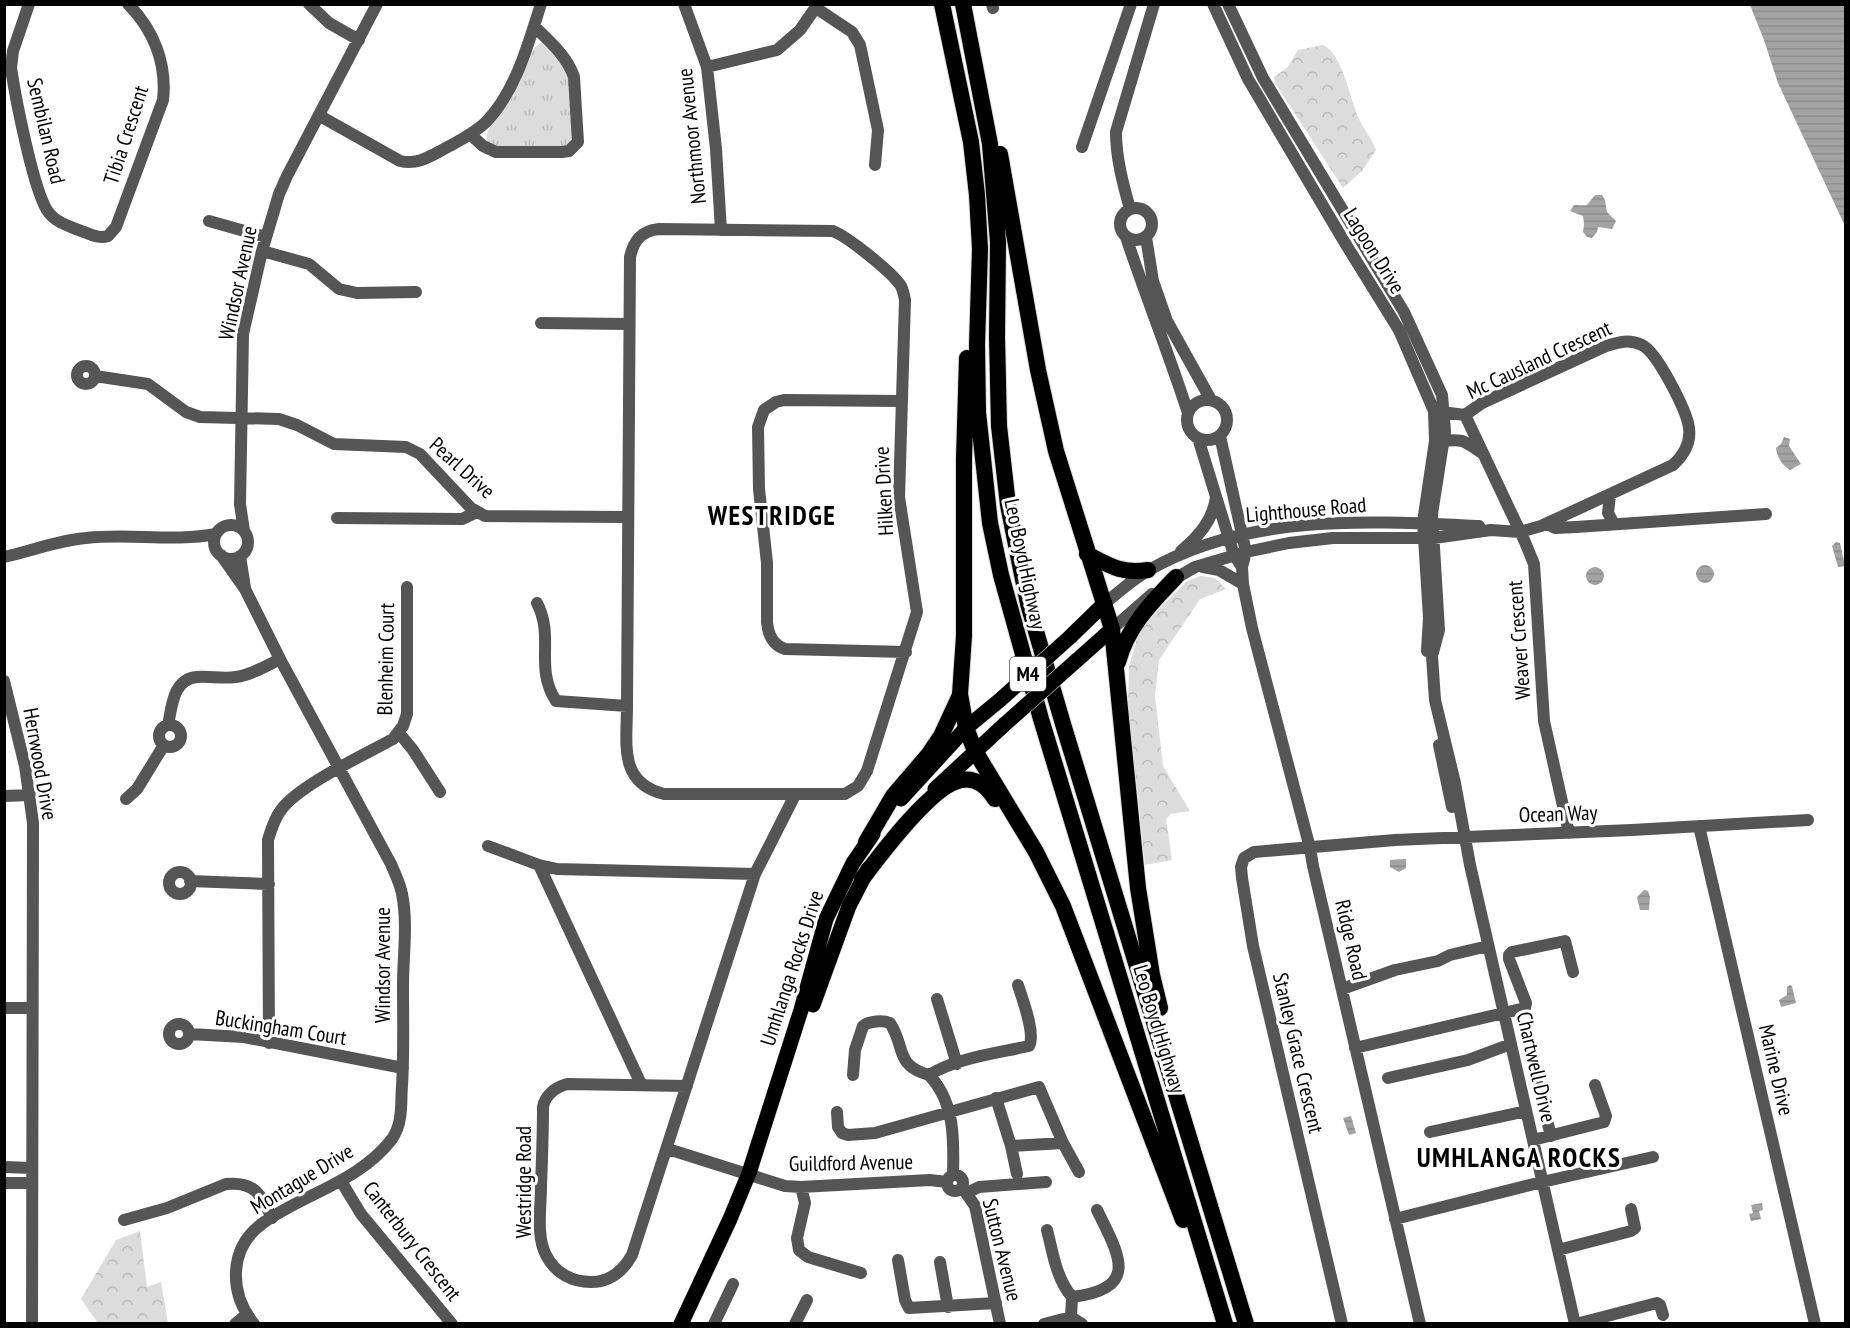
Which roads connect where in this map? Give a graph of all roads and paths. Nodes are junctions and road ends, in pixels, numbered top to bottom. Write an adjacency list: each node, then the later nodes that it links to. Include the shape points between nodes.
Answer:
1 (29, 4): 26 (street, Sembilan Road, via 11,68 35,179 44,205 54,218)
2 (128, 4): 26 (street, Tibia Crescent, via 154,40 162,66 163,100 116,227 108,236)
3 (309, 4): 15 (street, via 329,23)
4 (377, 4): 15 (street, Windsor Avenue)
5 (541, 4): 14 (street)
6 (684, 4): 16 (street, Northmoor Avenue)
7 (942, 4): 17 (highway, Leo Boyd Highway / M4)
8 (963, 4): 166 (highway, Leo Boyd Highway / M4, via 990,144 998,242 999,426 1008,506 1028,604)
9 (969, 4): 72 (highway, via 1019,253 1038,370 1056,451)
10 (1131, 4): 20 (street)
11 (1154, 4): 22 (street, via 1116,132)
12 (817, 6): 16 (street, via 800,30 777,50); 21 (street, via 852,32 860,45 878,130)
13 (1221, 6): 25 (street, Lagoon Drive); 30 (street, Lagoon Drive, via 1248,79)
14 (534, 26): 19 (street, via 503,100); 19 (street, via 572,70 578,142 562,152 496,152)
15 (359, 40): 18 (street, Windsor Avenue)
16 (707, 66): 24 (street, Northmoor Avenue)
17 (959, 82): 91 (highway, via 972,239); 190 (highway, Leo Boyd Highway / M4, via 977,195 982,453 1001,575)
18 (320, 116): 19 (street, via 406,162 429,157); 27 (street, Windsor Avenue, via 279,194)
19 (471, 135)
20 (1082, 147)
21 (875, 165)
22 (1130, 209): 28 (street, via 1120,220 1120,230); 29 (street, via 1140,208 1149,214 1152,224)
23 (209, 221): 27 (street)
24 (721, 230): 36 (street, Hilken Drive, via 659,229 637,239 630,257); 41 (street, Hilken Drive, via 833,231 895,279 905,300)
25 (1359, 235): 30 (street); 32 (street, Lagoon Drive)
26 (98, 237)
27 (266, 237): 31 (street, Windsor Avenue)
28 (1126, 237): 29 (street); 43 (street)
29 (1146, 237): 40 (street, via 1153,282 1167,321)
30 (1345, 243): 34 (street, Lagoon Drive)
31 (262, 251): 33 (street, via 309,264 339,289 357,293); 45 (street, Windsor Avenue, via 243,334)
32 (1388, 284): 34 (street); 37 (street, Lagoon Drive)
33 (416, 292)
34 (1376, 292): 38 (street, Lagoon Drive)
35 (541, 322): 36 (street)
36 (629, 324): 57 (street, Hilken Drive)
37 (1425, 355): 38 (street); 42 (street, Lagoon Drive, via 1442,395)
38 (1413, 360): 42 (street, Lagoon Drive)
39 (95, 376): 45 (street, Pearl Drive, via 148,384 192,415)
40 (1211, 400): 43 (street, via 1200,401); 46 (street, via 1221,405 1227,415 1227,426)
41 (902, 401): 87 (street, Hilken Drive, via 900,511 917,606); 87 (street, via 784,400 769,405 758,427 767,630 775,643 785,649)
42 (1439, 411): 44 (street, Mc Causland Crescent); 49 (street, Lagoon Drive)
43 (1188, 413): 47 (street, via 1190,430)
44 (1465, 415): 48 (street); 50 (street, Weaver Crescent); 53 (street, Mc Causland Crescent, via 1482,403 1606,346 1627,341 1644,346 1660,364 1674,391 1688,423 1688,444 1673,465)
45 (241, 418): 54 (street, Windsor Avenue); 55 (street, Pearl Drive, via 289,421 334,444 406,447 427,460)
46 (1220, 436): 47 (street); 68 (street)
47 (1198, 438): 51 (street)
48 (1458, 439): 49 (street); 50 (street)
49 (1440, 441): 52 (street, Lagoon Drive); 60 (street, Lagoon Drive)
50 (1482, 453): 66 (street, Weaver Crescent)
51 (1216, 494): 68 (street); 77 (street, via 1202,532)
52 (1426, 495): 59 (street, via 1417,510); 60 (street, Lagoon Drive)
53 (1610, 495): 61 (street, via 1608,513); 63 (street, Mc Causland Crescent)
54 (240, 504): 62 (street, Windsor Avenue); 65 (street, Windsor Avenue)
55 (477, 512): 57 (street, Pearl Drive, via 493,517); 58 (street, via 462,519)
56 (1766, 514): 61 (street)
57 (628, 517): 92 (street, Hilken Drive)
58 (337, 518)
59 (1394, 522): 60 (street, Lighthouse Road); 68 (street, Lighthouse Road, via 1293,526)
60 (1428, 523): 64 (street, Lighthouse Road); 69 (street, Lagoon Drive)
61 (1614, 524): 63 (street, via 1556,528)
62 (229, 525): 65 (street); 67 (street)
63 (1544, 525): 66 (street, Mc Causland Crescent); 75 (street)
64 (1491, 530): 66 (street, Lighthouse Road); 69 (street, Lighthouse Road)
65 (244, 531): 74 (street, via 248,541)
66 (1520, 531): 75 (street, Weaver Crescent)
67 (216, 534): 70 (street); 71 (street, via 214,545)
68 (1235, 536): 73 (street); 77 (street, Lighthouse Road)
69 (1429, 538): 73 (street, Lighthouse Road, via 1333,538); 105 (street, Chartwell Drive, via 1439,630 1432,656 1435,700)
70 (191, 539): 71 (street); 76 (street, via 83,538)
71 (219, 553): 74 (street, via 230,559); 83 (street, Windsor Avenue)
72 (1087, 554): 79 (highway, via 1122,571); 85 (highway)
73 (1240, 554): 78 (street, Lighthouse Road); 81 (street, Ridge Road)
74 (240, 556): 83 (street, Windsor Avenue)
75 (1531, 556): 104 (street, Weaver Crescent, via 1544,720)
76 (5, 557)
77 (1168, 561): 79 (street, Lighthouse Road)
78 (1195, 567): 80 (street, Lighthouse Road); 81 (street, via 1219,570)
79 (1148, 570): 85 (street, Lighthouse Road)
80 (1176, 577): 86 (street, Lighthouse Road); 89 (highway, via 1133,626)
81 (1243, 584): 108 (street, Ridge Road)
82 (407, 587): 94 (street, Blenheim Court, via 408,704)
83 (245, 589): 88 (street, Windsor Avenue)
84 (537, 603): 92 (street, via 546,626 546,681 556,701)
85 (1105, 603): 86 (highway); 93 (main road, Umhlanga Rocks Drive, bridge)
86 (1112, 629): 89 (highway); 95 (main road, Umhlanga Rocks Drive, bridge)
87 (906, 651): 99 (street, Hilken Drive, via 864,781 845,794)
88 (280, 659): 96 (street, Windsor Avenue); 101 (street, via 248,675 196,677 181,684 173,699 168,725 159,735 164,745 137,789)
89 (1116, 669): 166 (highway, via 1132,833 1152,975)
90 (4, 681): 98 (street, Herrwood Drive)
91 (960, 694): 93 (highway); 106 (highway, via 935,746 893,796)
92 (627, 706): 99 (street, Hilken Drive, via 631,772 652,792)
93 (966, 728): 95 (highway); 106 (main road, Umhlanga Rocks Drive)
94 (399, 733): 96 (street, Blenheim Court); 97 (street)
95 (975, 752): 111 (main road, Umhlanga Rocks Drive, via 900,823); 114 (highway, via 1036,852)
96 (340, 769): 113 (street, via 297,794 280,810 268,840); 128 (street, Windsor Avenue, via 391,864 402,895)
97 (440, 792)
98 (30, 795): 100 (street); 121 (street, Herrwood Drive)
99 (795, 795): 110 (street, Westridge Road)
100 (4, 796)
101 (126, 799)
102 (1808, 820): 103 (street, Ocean Way)
103 (1699, 826): 104 (street, Ocean Way); 195 (street, Marine Drive)
104 (1569, 833): 105 (street, Ocean Way)
105 (1462, 836): 108 (street, Ocean Way); 115 (street, Chartwell Drive)
106 (866, 842): 150 (main road, Umhlanga Rocks Drive, via 826,919)
107 (488, 846): 109 (street)
108 (1310, 848): 118 (street, Ridge Road); 192 (street, Stanley Grace Crescent, via 1254,852 1244,858 1241,867 1253,946)
109 (539, 865): 110 (street, via 580,871); 132 (street)
110 (755, 874): 135 (street, Westridge Road)
111 (862, 879): 114 (highway, via 897,833 930,800 954,782 971,780 991,792); 150 (main road, Umhlanga Rocks Drive, via 820,984)
112 (190, 881): 113 (street)
113 (269, 884): 124 (street)
114 (1063, 906): 190 (highway)
115 (1488, 946): 118 (street, via 1395,970); 122 (street, Chartwell Drive)
116 (1573, 972): 122 (street, via 1565,941 1512,952 1509,959 1526,1005)
117 (1018, 985): 127 (street, via 1031,1044)
118 (1342, 989): 126 (street, Ridge Road)
119 (937, 999): 127 (street)
120 (4, 1008): 121 (street)
121 (32, 1008): 148 (street, Herrwood Drive)
122 (1504, 1014): 125 (street, Chartwell Drive); 126 (street)
123 (189, 1034): 124 (street, Buckingham Court, via 244,1037)
124 (269, 1043): 128 (street, Buckingham Court)
125 (1511, 1044): 131 (street, via 1468,1060); 137 (street, Chartwell Drive)
126 (1355, 1048): 163 (street, Ridge Road)
127 (957, 1064): 130 (street)
128 (403, 1068): 153 (street, Montague Drive, via 400,1117 393,1137 377,1155)
129 (853, 1075): 130 (street, via 863,1026 884,1021 893,1027 910,1067)
130 (929, 1075): 139 (street, via 940,1088)
131 (1388, 1078)
132 (641, 1084): 135 (street, Westridge Road); 145 (street, Westridge Road, via 564,1084 544,1103 541,1230 546,1255 562,1274 579,1282 598,1282 613,1276 627,1263)
133 (1595, 1084): 141 (street, via 1606,1116 1604,1122)
134 (1538, 1085): 141 (street)
135 (687, 1086): 145 (street, Westridge Road)
136 (996, 1098): 139 (street); 143 (street, via 1039,1087); 144 (street)
137 (1526, 1111): 140 (street); 142 (street, Chartwell Drive)
138 (837, 1112): 139 (street, via 839,1131 848,1135 875,1133)
139 (948, 1112): 152 (street, via 954,1134)
140 (1430, 1132)
141 (1551, 1136): 142 (street)
142 (1533, 1140): 155 (street, Chartwell Drive)
143 (1062, 1143): 144 (street); 149 (street)
144 (1011, 1146): 151 (street)
145 (668, 1149): 150 (street)
146 (1653, 1157): 155 (street)
147 (4, 1167): 148 (street)
148 (31, 1168): 157 (street, Herrwood Drive)
149 (1079, 1172)
150 (753, 1174): 158 (street, Guildford Avenue); 184 (main road, Umhlanga Rocks Drive); 185 (main road, Umhlanga Rocks Drive, via 717,1271)
151 (1017, 1174)
152 (950, 1178): 158 (street, Guildford Avenue); 159 (street, Sutton Avenue, via 959,1176)
153 (341, 1181): 162 (street, Montague Drive); 183 (street, Canterbury Crescent, via 361,1214)
154 (1046, 1182): 159 (street)
155 (1542, 1182): 163 (street); 167 (street, Chartwell Drive)
156 (4, 1183): 157 (street)
157 (31, 1183): 181 (street, Herrwood Drive)
158 (801, 1187): 170 (street, via 805,1203 797,1238 799,1250 808,1257)
159 (964, 1190): 174 (street, Sutton Avenue, via 975,1206)
160 (1631, 1209): 167 (street, via 1634,1230)
161 (1097, 1210): 172 (street, via 1117,1255 1118,1276 1099,1293)
162 (272, 1218): 164 (street, via 256,1190 226,1184); 178 (street, Montague Drive, via 249,1237 237,1263 236,1284 241,1305)
163 (1395, 1218): 193 (street, Ridge Road)
164 (124, 1220)
165 (1047, 1230): 172 (street, via 1058,1275)
166 (1223, 1246): 191 (highway, Leo Boyd Highway / M4)
167 (1558, 1250): 194 (street, Chartwell Drive)
168 (898, 1260): 175 (street, via 908,1307)
169 (940, 1262): 175 (street)
170 (861, 1273)
171 (733, 1284): 186 (street)
172 (1072, 1297): 179 (street)
173 (807, 1300): 187 (street)
174 (996, 1303): 175 (street); 188 (street, Sutton Avenue)
175 (948, 1307)
176 (1663, 1315): 177 (street, via 1657,1303)
177 (1624, 1318): 180 (street)
178 (250, 1319): 182 (street)
179 (1076, 1320): 189 (street)
180 (1595, 1321): 194 (street)
181 (32, 1323)
182 (235, 1323)
183 (452, 1323)
184 (681, 1323)
185 (690, 1323)
186 (714, 1323)
187 (795, 1323)
188 (1000, 1323)
189 (1044, 1323)
190 (1224, 1323)
191 (1246, 1323)
192 (1342, 1323)
193 (1420, 1323)
194 (1575, 1323)
195 (1815, 1323)

